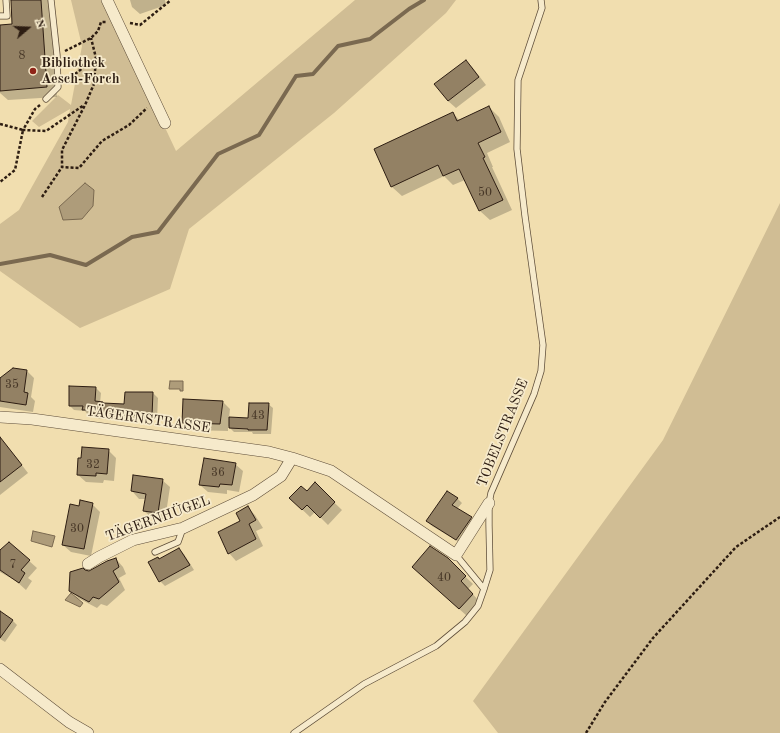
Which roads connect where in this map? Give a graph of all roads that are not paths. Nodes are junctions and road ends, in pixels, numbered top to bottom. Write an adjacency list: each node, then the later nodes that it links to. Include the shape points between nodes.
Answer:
1 (6, 0): 5 (lane, via 7,16)
2 (51, 0): 6 (lane, via 58,87)
3 (108, 0): 7 (street)
4 (541, 0): 10 (lane, TOBELSTRASSE, via 542,8 518,80 517,149 543,345 534,394 491,493)
5 (0, 16)
6 (46, 99)
7 (165, 123)
8 (0, 417): 9 (street, TÄGERNSTRASSE, via 32,419 269,452)
9 (292, 458): 11 (street, TÄGERNHÜGEL, via 281,476 253,495); 13 (street, TÄGERNSTRASSE, via 331,470)
10 (489, 504): 13 (street); 15 (lane, TOBELSTRASSE, via 490,570)
11 (183, 528): 12 (lane, via 178,542); 14 (street, TÄGERNHÜGEL, via 133,540)
12 (156, 552)
13 (456, 555): 15 (lane)
14 (88, 564)
15 (484, 589): 18 (lane, TOBELSTRASSE, via 478,606 465,622 436,646 364,684)
16 (0, 669): 17 (street, via 69,722)
17 (88, 733)
18 (294, 733)

